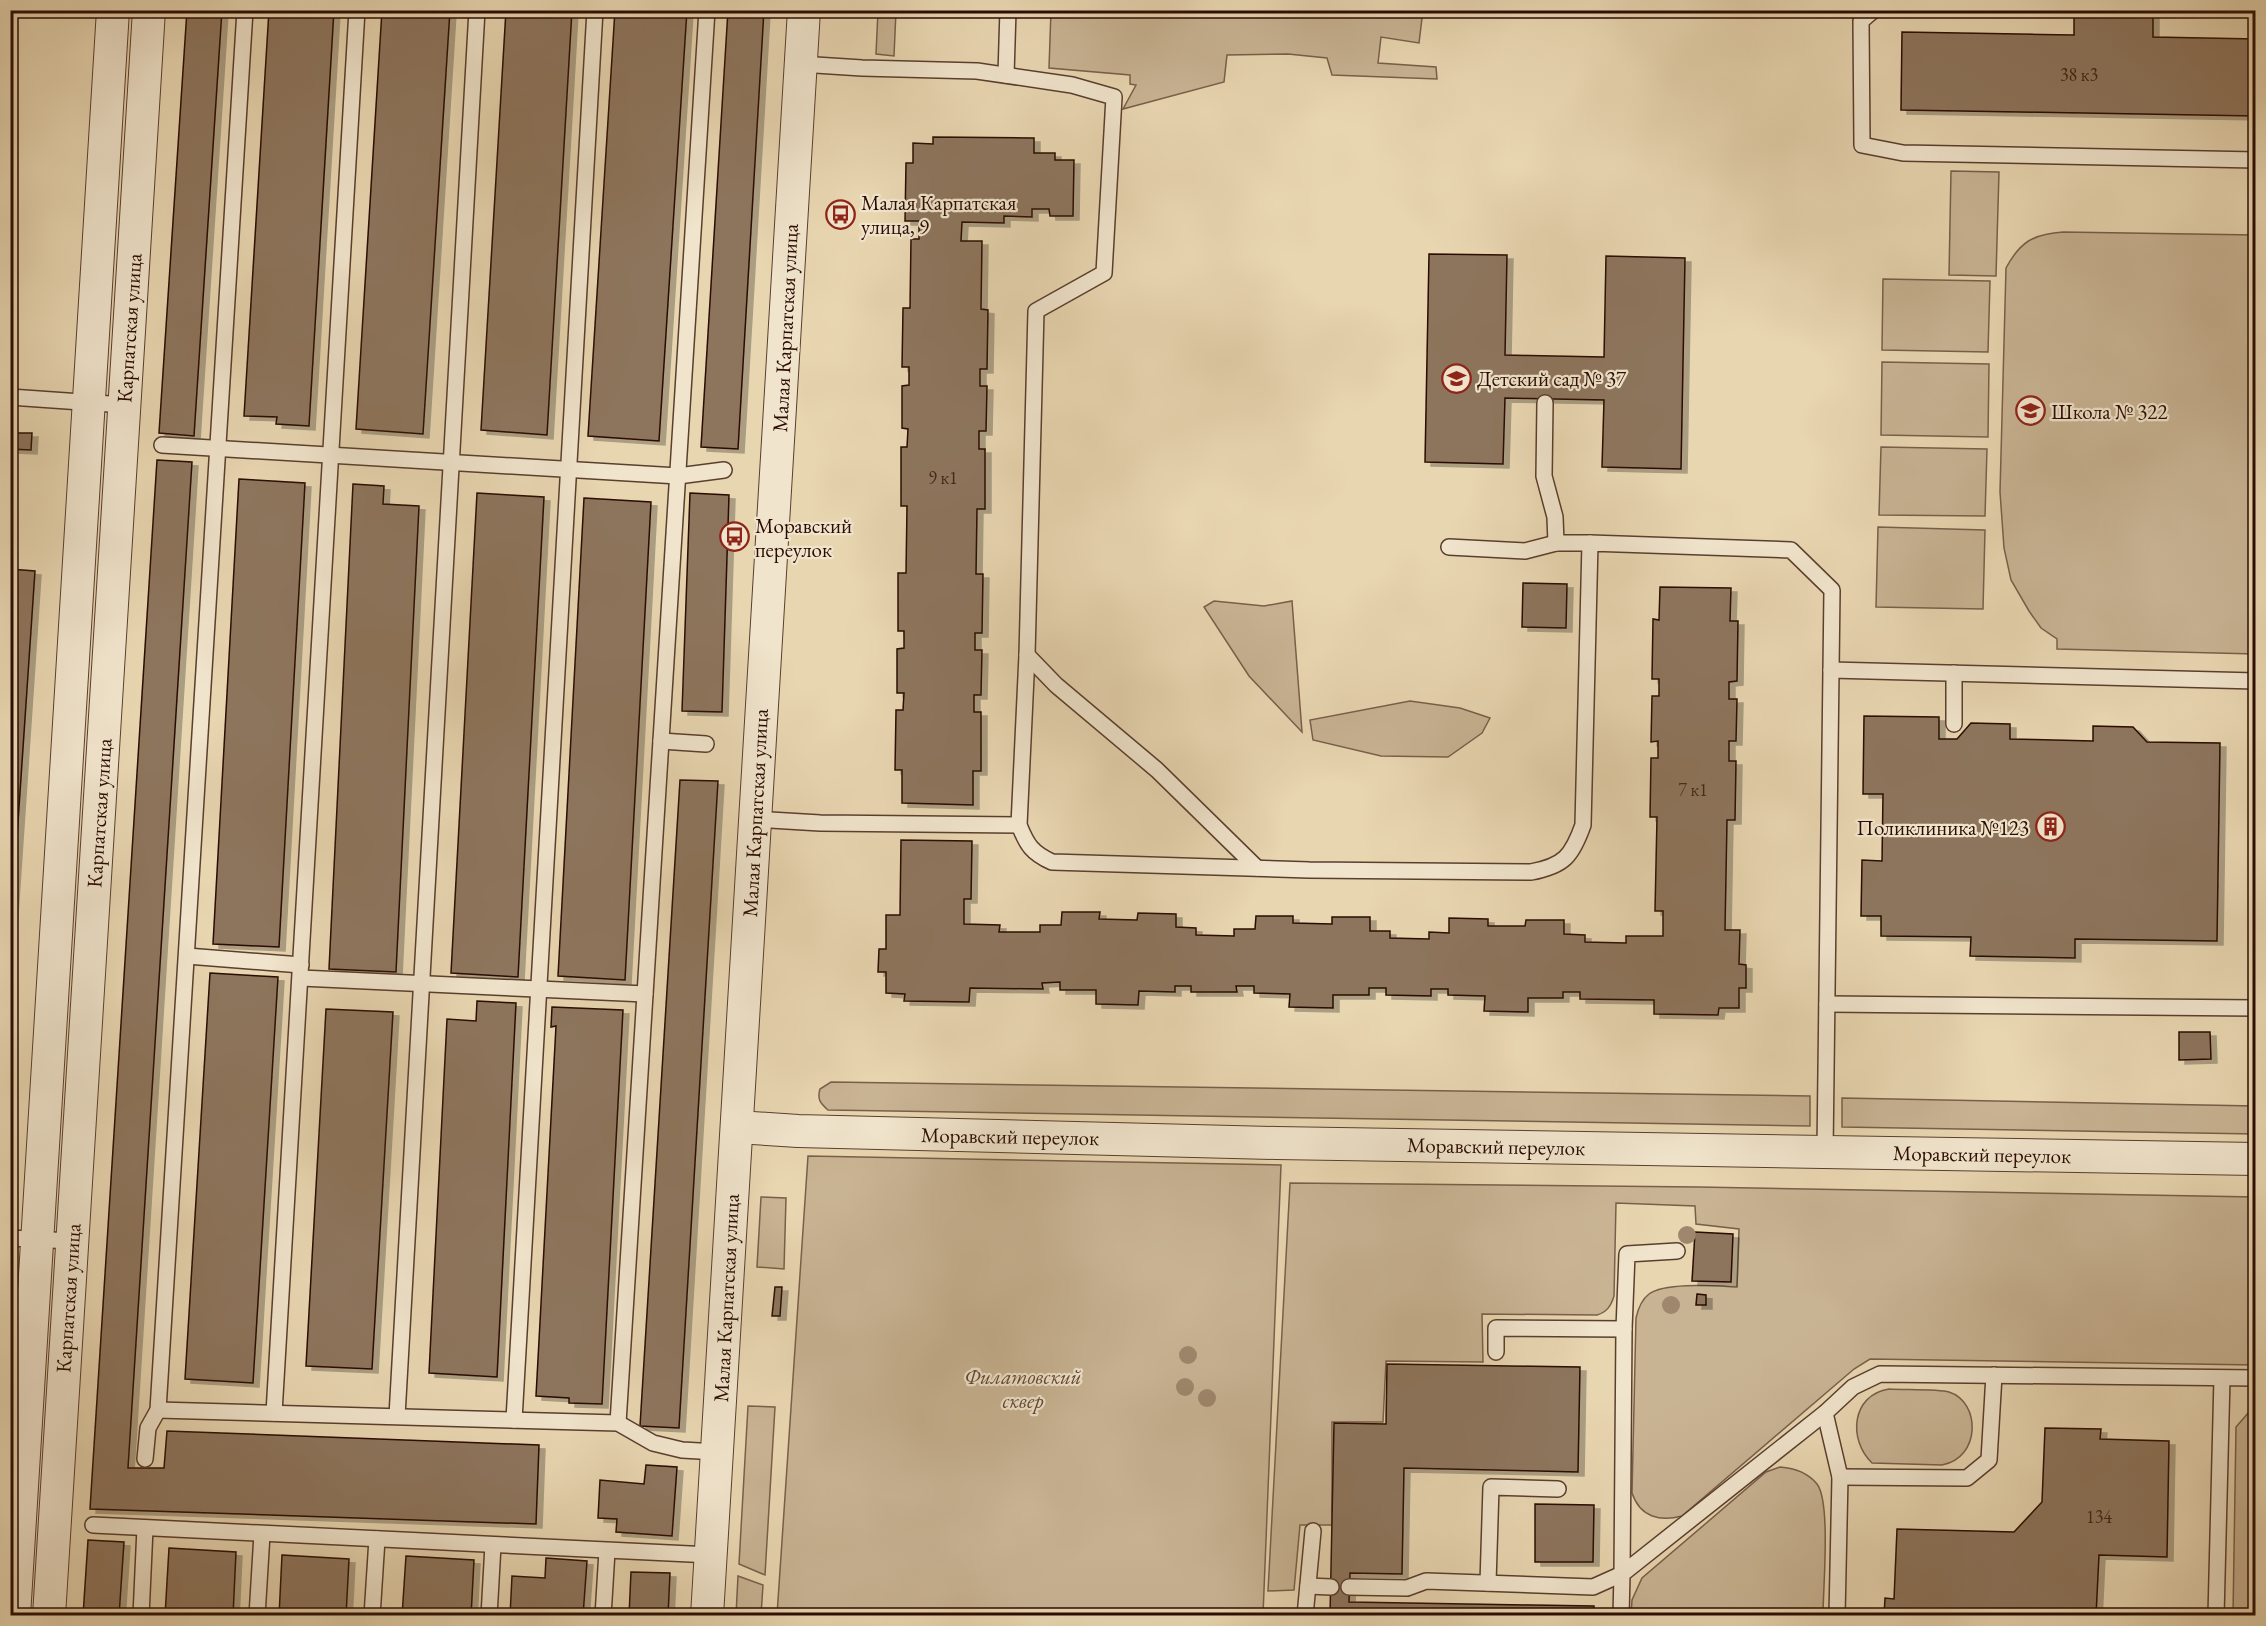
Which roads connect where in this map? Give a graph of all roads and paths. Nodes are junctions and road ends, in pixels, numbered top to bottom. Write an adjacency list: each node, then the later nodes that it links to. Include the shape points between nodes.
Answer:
1 (113, 10): 16 (street, Карпатская улица)
2 (149, 10): 18 (street, Карпатская улица)
3 (245, 10): 20 (lane)
4 (357, 10): 21 (lane)
5 (477, 10): 22 (lane)
6 (596, 10): 23 (lane)
7 (707, 10): 25 (lane)
8 (804, 10): 12 (street, Малая Карпатская улица)
9 (1008, 10): 13 (lane)
10 (1874, 10): 11 (lane)
11 (1856, 16): 14 (lane, via 1862,145 1903,153)
12 (800, 64): 13 (lane); 36 (street, Малая Карпатская улица)
13 (1006, 75): 29 (lane, via 1072,85 1114,97 1104,273 1035,310)
14 (2256, 160)
15 (10, 397): 16 (lane)
16 (88, 403): 18 (lane); 49 (street, Карпатская улица)
17 (1545, 403): 26 (lane, via 1544,476 1555,517)
18 (124, 405): 50 (street, Карпатская улица)
19 (162, 445): 20 (lane)
20 (218, 449): 21 (lane); 39 (lane)
21 (331, 455): 22 (lane); 40 (lane)
22 (451, 463): 23 (lane); 41 (lane)
23 (569, 470): 25 (lane); 42 (lane)
24 (724, 470): 25 (lane)
25 (678, 476): 34 (lane)
26 (1556, 543): 27 (lane); 28 (lane, via 1525,551)
27 (1590, 543): 30 (lane, via 1791,550 1832,590); 38 (lane, via 1583,825 1576,844 1563,861 1531,872)
28 (1449, 547)
29 (1027, 656): 37 (lane); 38 (lane, via 1157,770)
30 (1831, 670): 31 (lane); 44 (lane)
31 (1954, 673): 32 (lane); 33 (lane)
32 (2256, 681)
33 (1954, 724)
34 (661, 741): 35 (lane); 43 (lane)
35 (706, 744)
36 (755, 819): 37 (lane); 46 (street, Малая Карпатская улица)
37 (1019, 825): 38 (lane, via 1037,855 1052,862)
38 (1257, 868)
39 (186, 956): 40 (lane); 57 (lane)
40 (301, 972): 41 (lane); 58 (lane)
41 (422, 984): 42 (lane); 60 (lane)
42 (539, 989): 43 (lane); 61 (lane)
43 (645, 994): 62 (lane)
44 (1827, 1004): 45 (lane); 47 (lane)
45 (2256, 1008)
46 (736, 1127): 47 (street, Моравский переулок, via 1276,1143); 63 (street, Малая Карпатская улица)
47 (1826, 1151): 48 (street, Моравский переулок)
48 (2256, 1159)
49 (24, 1239): 50 (lane); 80 (street, Карпатская улица)
50 (72, 1241): 81 (street, Карпатская улица)
51 (1677, 1251): 52 (lane, via 1627,1254)
52 (1624, 1329): 53 (lane, via 1496,1328); 75 (lane)
53 (1496, 1352)
54 (1994, 1375): 55 (lane); 59 (lane, via 1880,1374 1853,1388); 65 (lane, via 1989,1460 1967,1478)
55 (2222, 1378): 56 (lane); 91 (lane)
56 (2256, 1378)
57 (158, 1410): 58 (lane); 64 (lane, via 148,1428)
58 (274, 1413): 60 (lane)
59 (1825, 1413): 65 (lane); 75 (lane)
60 (397, 1416): 61 (lane)
61 (514, 1420): 62 (lane)
62 (618, 1423): 63 (lane, via 653,1443)
63 (717, 1452): 74 (street, Малая Карпатская улица)
64 (145, 1459)
65 (1840, 1477): 90 (lane)
66 (1558, 1489): 76 (lane, via 1491,1487)
67 (93, 1525): 68 (lane)
68 (145, 1528): 70 (lane); 82 (lane)
69 (1313, 1531): 77 (lane)
70 (262, 1534): 71 (lane); 83 (lane)
71 (377, 1539): 72 (lane); 84 (lane)
72 (493, 1545): 73 (lane); 85 (lane)
73 (607, 1551): 74 (lane); 86 (lane)
74 (711, 1555): 87 (street, Малая Карпатская улица)
75 (1622, 1574): 76 (lane, via 1593,1587); 89 (lane)
76 (1488, 1583): 79 (lane, via 1426,1581 1407,1588)
77 (1308, 1586): 78 (lane); 88 (lane)
78 (1331, 1587)
79 (1349, 1587)
80 (14, 1616)
81 (49, 1616)
82 (141, 1616)
83 (257, 1616)
84 (372, 1616)
85 (489, 1616)
86 (603, 1616)
87 (707, 1616)
88 (1305, 1616)
89 (1621, 1616)
90 (1838, 1616)
91 (2216, 1616)

